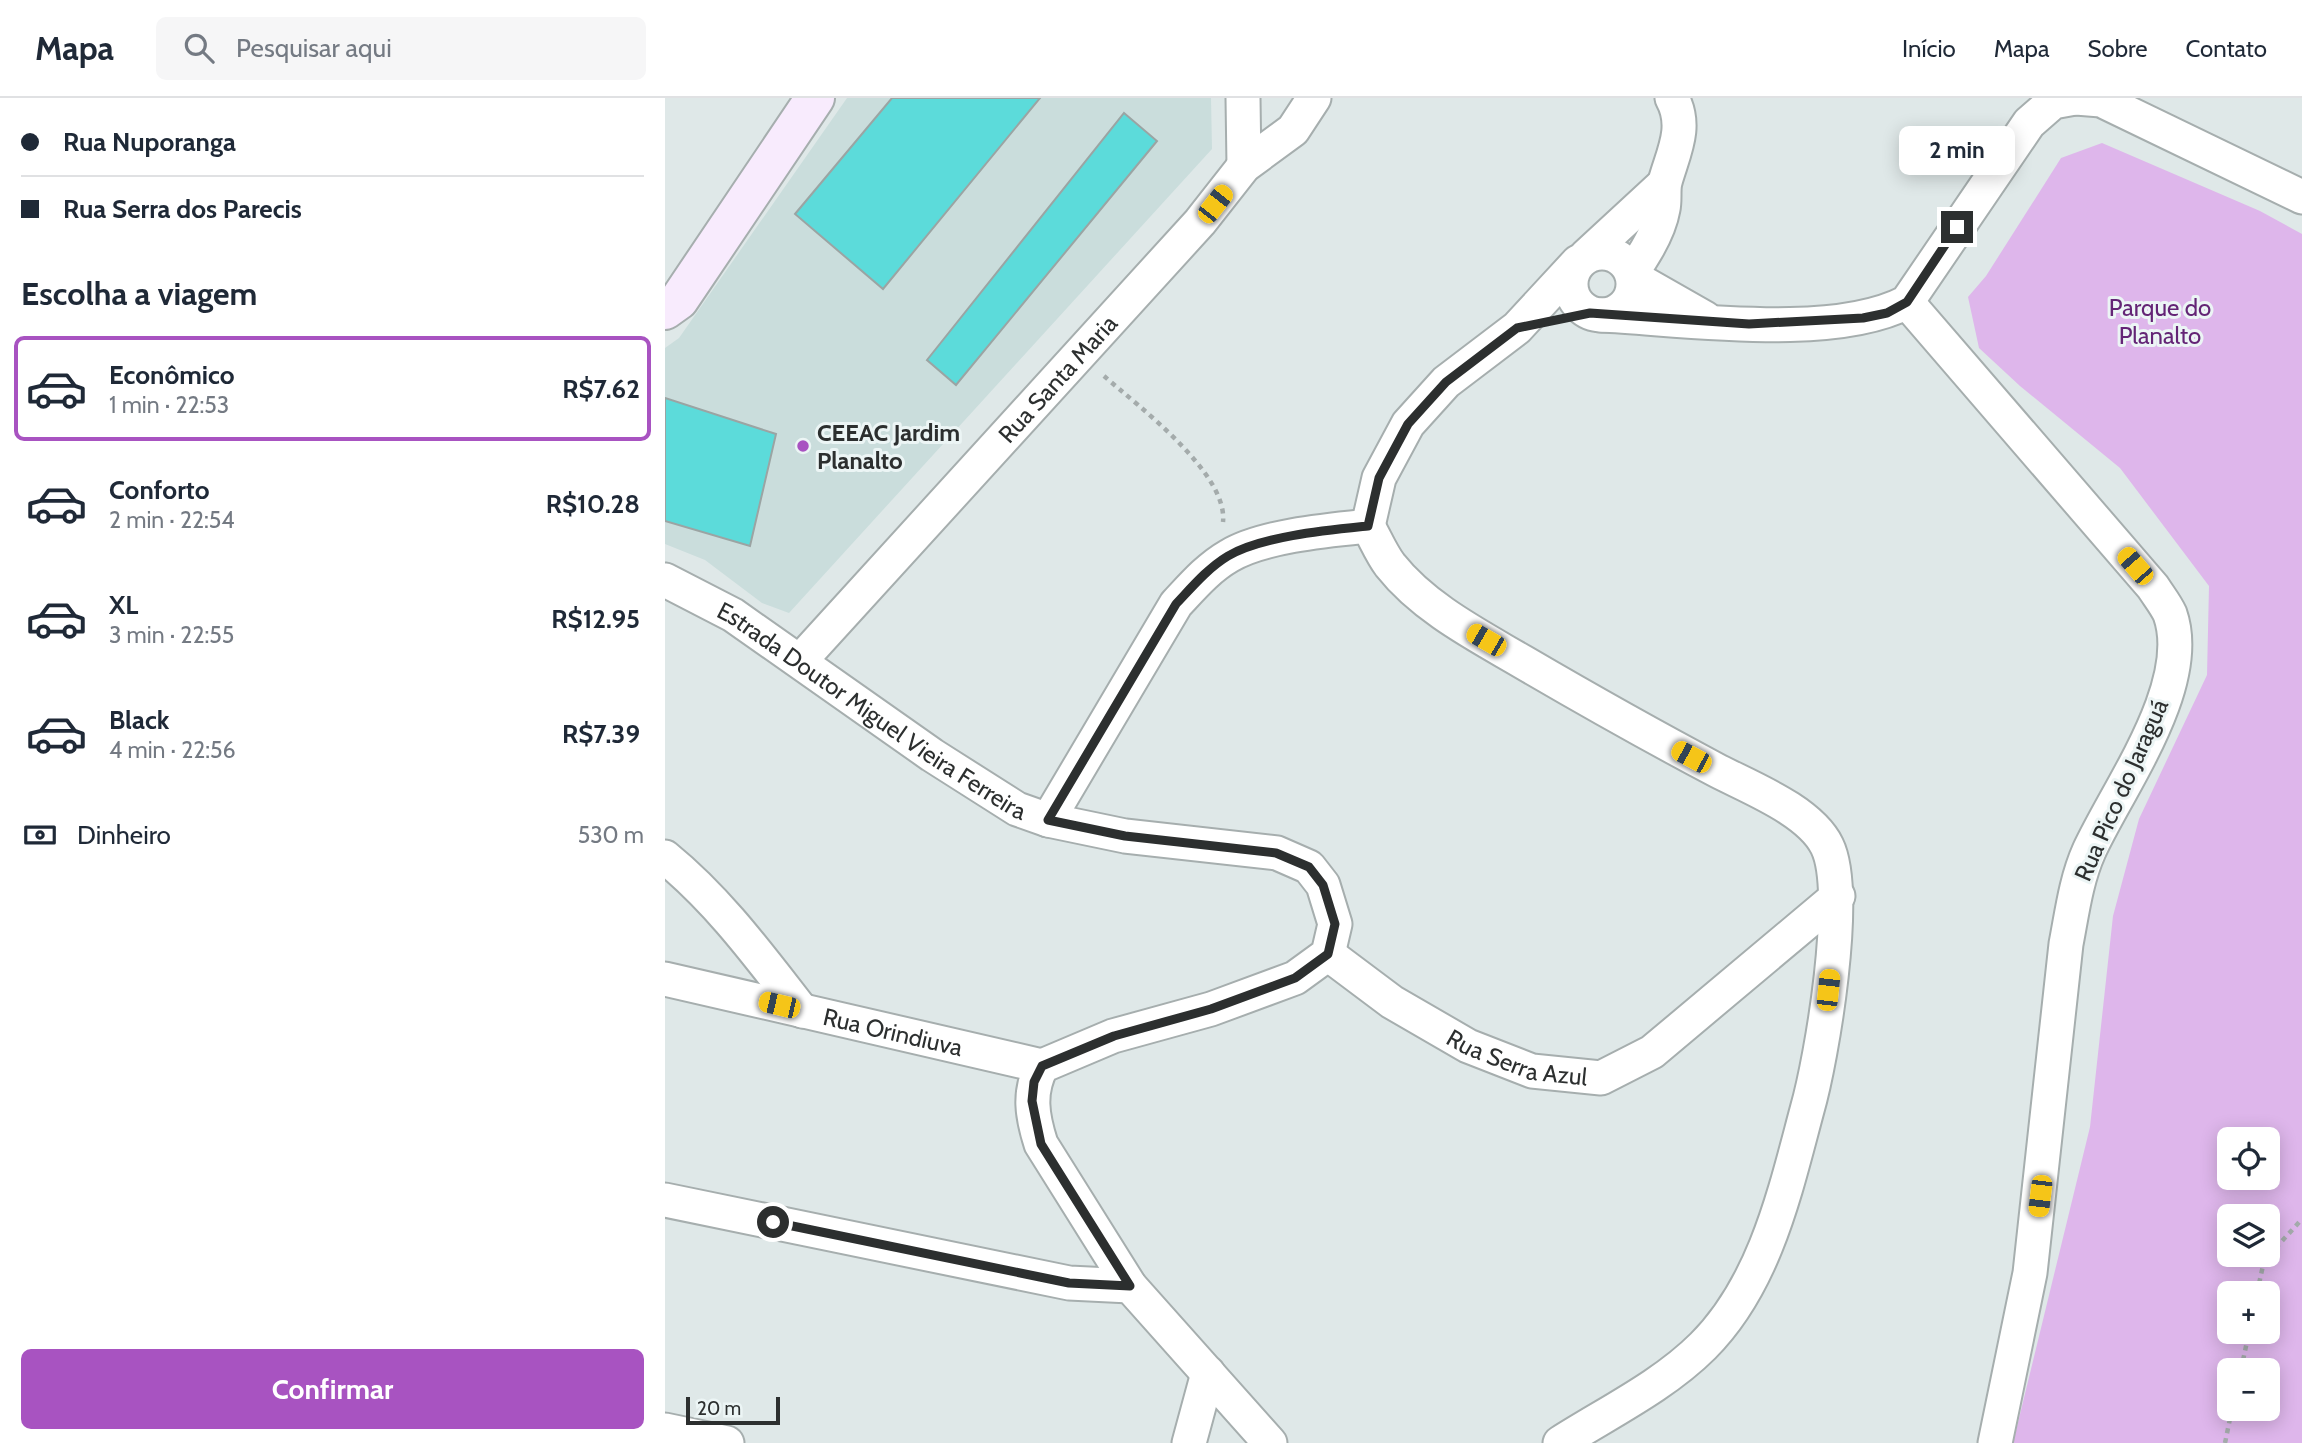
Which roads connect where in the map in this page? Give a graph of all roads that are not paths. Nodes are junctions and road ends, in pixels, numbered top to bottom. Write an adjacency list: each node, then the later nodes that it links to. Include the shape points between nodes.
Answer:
1 (815, 98): 12 (main road, via 679,300)
2 (1243, 98): 6 (street)
3 (1314, 98): 6 (street, Rua Santa Maria, via 1293,130)
4 (1672, 98): 7 (street, via 1678,109 1680,136)
5 (2075, 98): 8 (street, via 2101,100); 11 (street, via 2053,102 2029,123)
6 (1244, 166): 18 (street, Rua Santa Maria, via 1200,222)
7 (1664, 184): 9 (street); 10 (street, via 1657,231)
8 (2302, 197)
9 (1582, 259): 10 (street, via 1607,253 1626,263); 13 (street, via 1570,281 1571,291 1575,300); 15 (street)
10 (1632, 275): 13 (street, via 1634,289 1622,309); 14 (street)
11 (1907, 302): 14 (street, via 1887,313 1863,318 1787,324); 34 (street, Rua Pico do Jaraguá, via 2153,587 2170,614 2173,644 2171,679 2155,724 2088,853 2075,891 2030,1273)
12 (665, 310)
13 (1595, 314): 14 (street); 15 (street)
14 (1710, 320)
15 (1517, 328): 16 (street, via 1446,382 1408,424 1379,478)
16 (1368, 526): 19 (street, via 1264,544 1230,555 1204,574 1176,604); 21 (street, via 1390,565 1427,601 1464,627 1619,718 1801,816 1827,845)
17 (665, 580): 18 (street, Estrada Doutor Miguel Vieira Ferreira, via 733,615)
18 (800, 661): 19 (street, Estrada Doutor Miguel Vieira Ferreira, via 932,755 1017,809)
19 (1048, 820): 22 (street, Estrada Doutor Miguel Vieira Ferreira, via 1125,836 1276,853 1309,867 1323,885 1335,924)
20 (665, 857): 24 (street, via 731,919)
21 (1838, 896): 22 (street, Rua Serra Azul, via 1652,1052 1601,1078 1532,1072 1468,1046 1392,1002); 33 (street, via 1814,1086 1762,1257 1718,1330 1700,1349)
22 (1328, 954): 25 (street, via 1295,978 1261,993 1114,1036)
23 (665, 979): 24 (street, Rua Orindiuva)
24 (802, 1011): 25 (street, Rua Orindiuva)
25 (1042, 1066): 27 (street, via 1032,1101 1041,1144)
26 (665, 1200): 27 (street, via 1069,1283)
27 (1130, 1286): 28 (street)
28 (1208, 1373): 31 (street); 32 (street)
29 (665, 1430): 30 (street)
30 (727, 1443)
31 (1189, 1443)
32 (1270, 1443)
33 (1560, 1443)
34 (1995, 1443)

